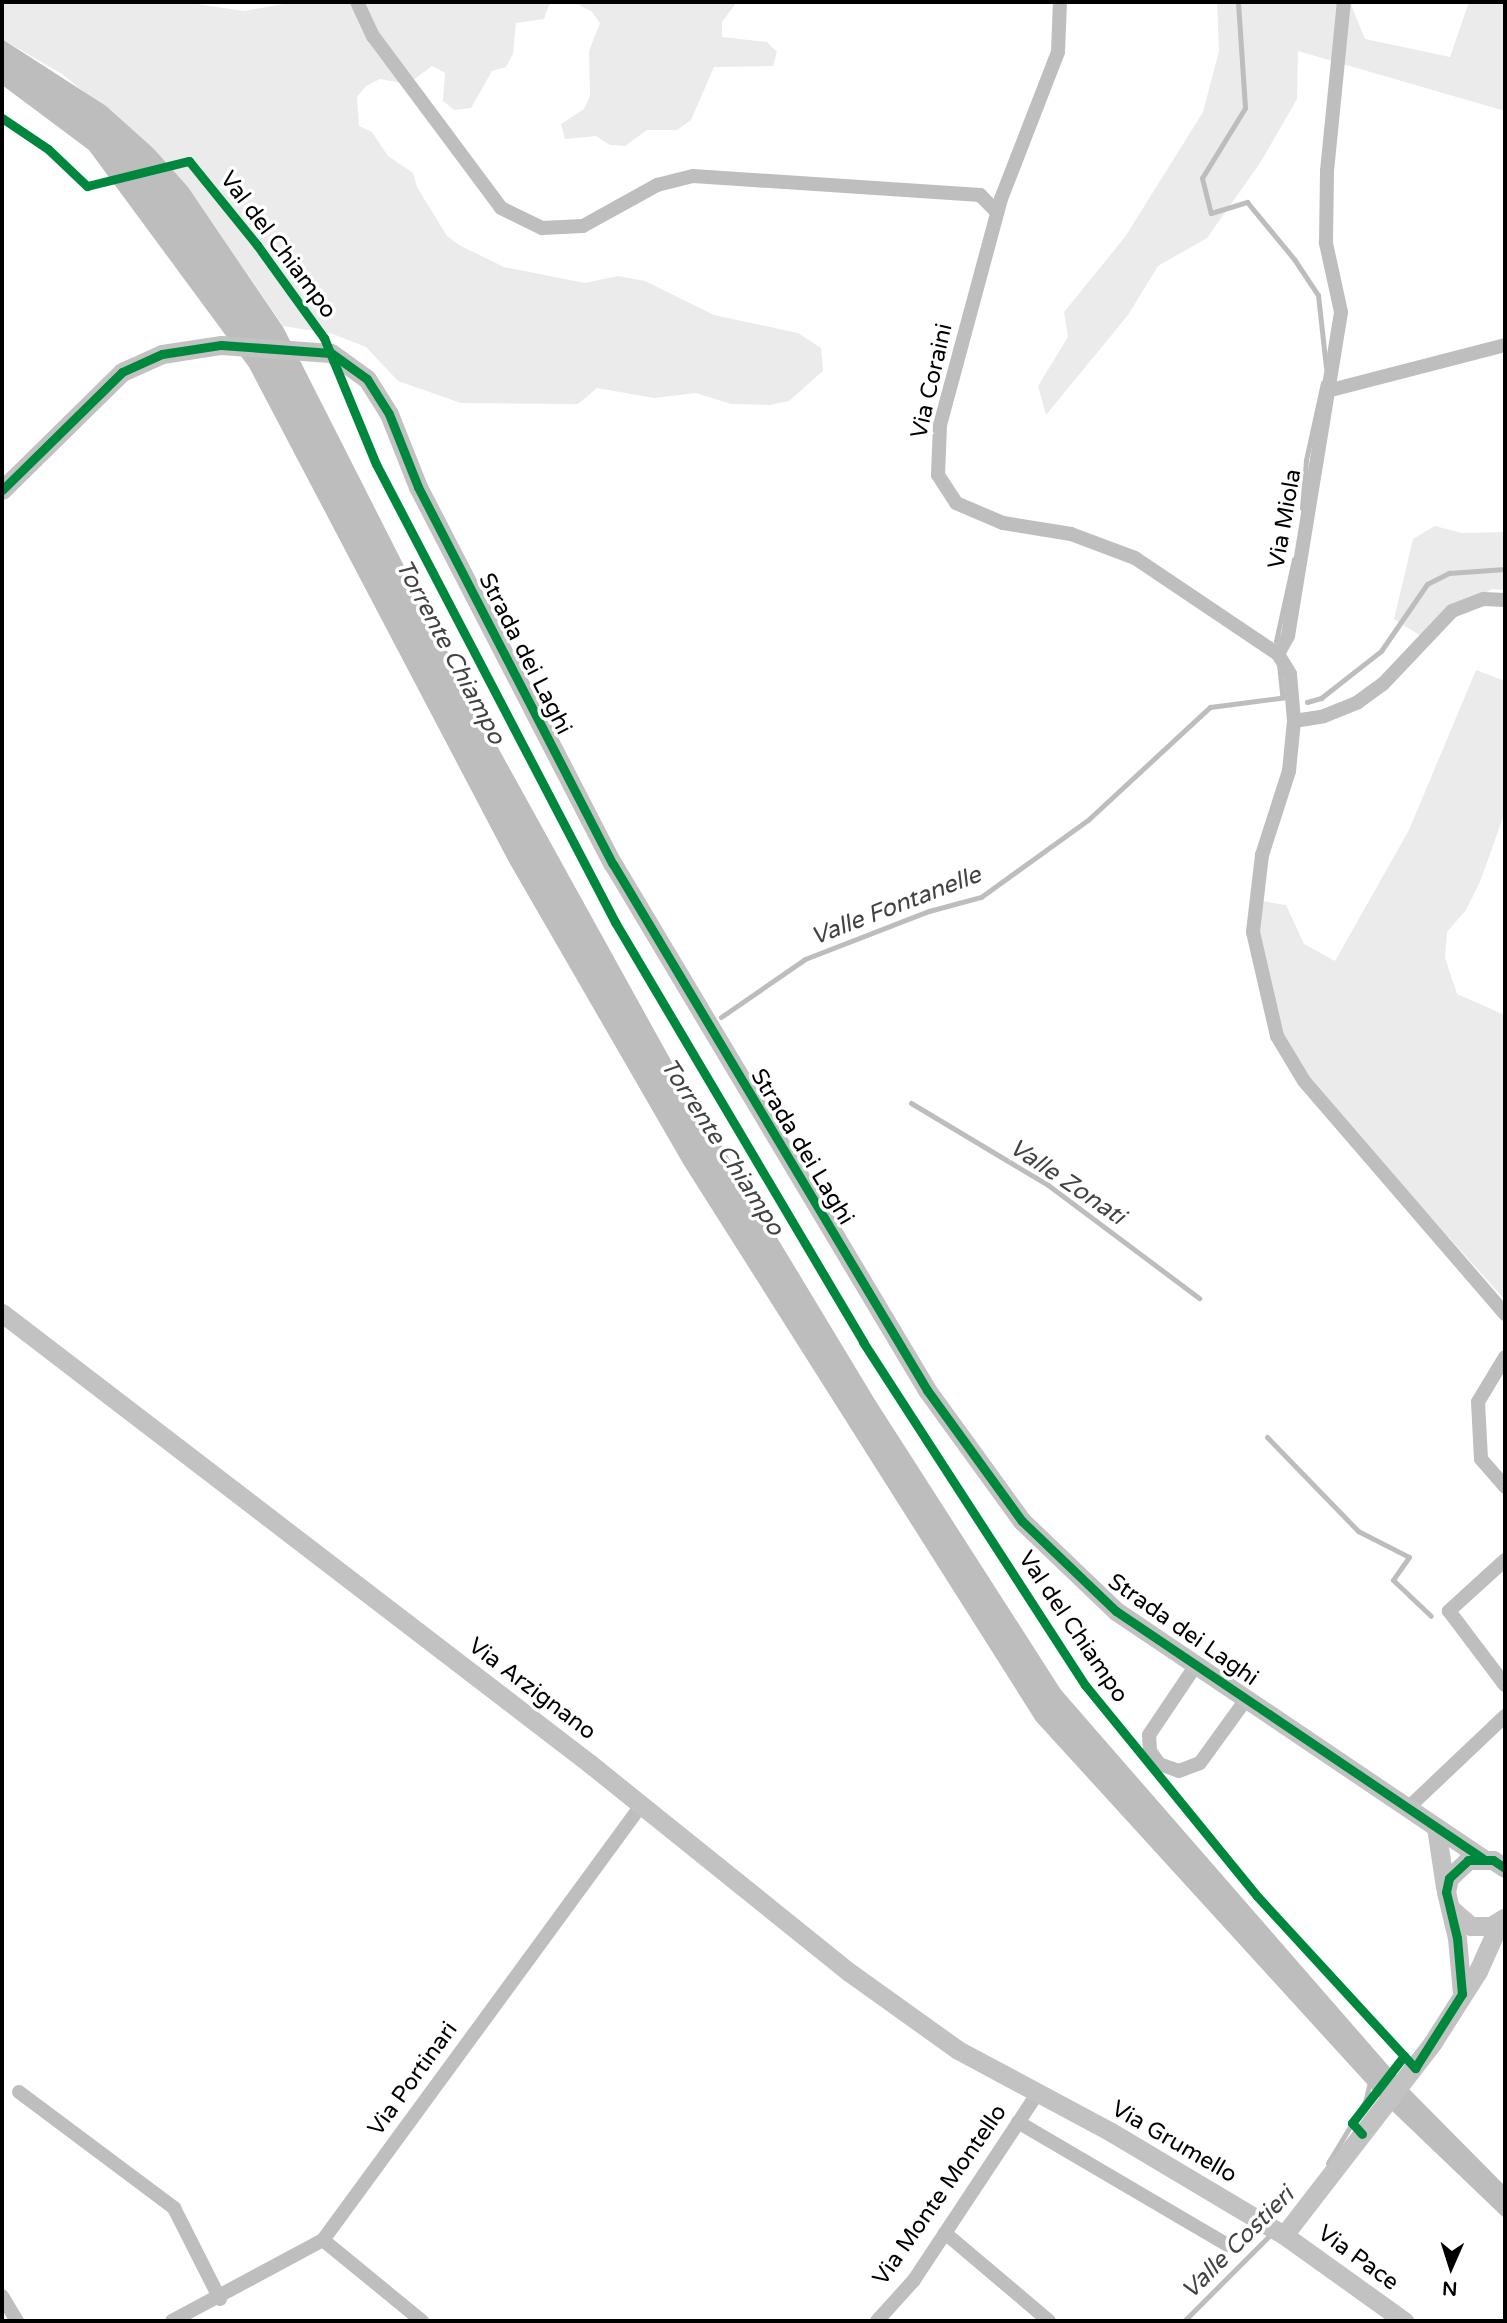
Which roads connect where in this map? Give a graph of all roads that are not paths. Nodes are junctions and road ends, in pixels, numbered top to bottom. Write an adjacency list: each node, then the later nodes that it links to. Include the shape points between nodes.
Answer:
1 (356, 2): 4 (street, via 373,36 501,208 541,229 583,226 657,185 693,176 980,195)
2 (1060, 2): 4 (street, Via Coraini, via 1058,52)
3 (1344, 2): 6 (street, Via Miola, via 1327,171 1326,243 1341,312)
4 (997, 212): 9 (street, Via Coraini, via 940,425 938,475 956,503 1003,523 1071,534 1135,558)
5 (1505, 345): 6 (street)
6 (1331, 390): 9 (street, Via Miola, via 1288,636)
7 (2, 490): 16 (street, Strada dei Laghi, via 122,372 162,354 221,345 331,353 367,379 389,414 418,486 607,854 927,1390 1022,1521 1116,1611)
8 (1505, 600): 10 (street, via 1484,599 1452,611 1383,684 1358,702 1324,716)
9 (1278, 654): 10 (street, via 1290,674)
10 (1294, 721): 12 (street, via 1289,771 1262,855 1253,932 1277,1036 1304,1081)
11 (2, 1313): 20 (street, Via Arzignano)
12 (1505, 1314)
13 (1505, 1357): 14 (street, via 1478,1402 1481,1460)
14 (1505, 1487)
15 (1505, 1560): 17 (street, via 1449,1611)
16 (1196, 1665): 18 (street, Strada dei Laghi); 18 (street, via 1150,1735 1150,1751 1159,1764 1179,1771 1200,1763)
17 (1505, 1685)
18 (1247, 1698): 21 (street, Strada dei Laghi)
19 (1505, 1716): 21 (street)
20 (640, 1807): 29 (street, Via Arzignano, via 849,1972 958,2050); 33 (street, Via Portinari)
21 (1408, 1808): 22 (street, Strada dei Laghi)
22 (1436, 1827): 23 (street, Strada dei Laghi); 25 (street)
23 (1482, 1858): 24 (street, Strada dei Laghi); 25 (street, via 1457,1867)
24 (1504, 1866)
25 (1447, 1899): 26 (street, via 1471,1926); 27 (street, via 1457,1938)
26 (1502, 1920): 27 (street)
27 (1462, 1994): 32 (street, via 1408,2078)
28 (19, 2092): 36 (street, via 174,2208)
29 (1038, 2093): 30 (street, Via Monte Montello); 32 (street, Via Grumello)
30 (1018, 2122): 31 (street, Via Monte Montello); 34 (street)
31 (945, 2233): 40 (street, Via Monte Montello, via 914,2280); 41 (street)
32 (1284, 2235): 42 (street, Via Pace)
33 (323, 2240): 36 (street, Via Portinari); 39 (street)
34 (1228, 2245)
35 (2, 2296): 37 (street)
36 (220, 2299): 38 (street, Via Portinari)
37 (17, 2321)
38 (172, 2321)
39 (422, 2321)
40 (877, 2321)
41 (1049, 2321)
42 (1402, 2321)

